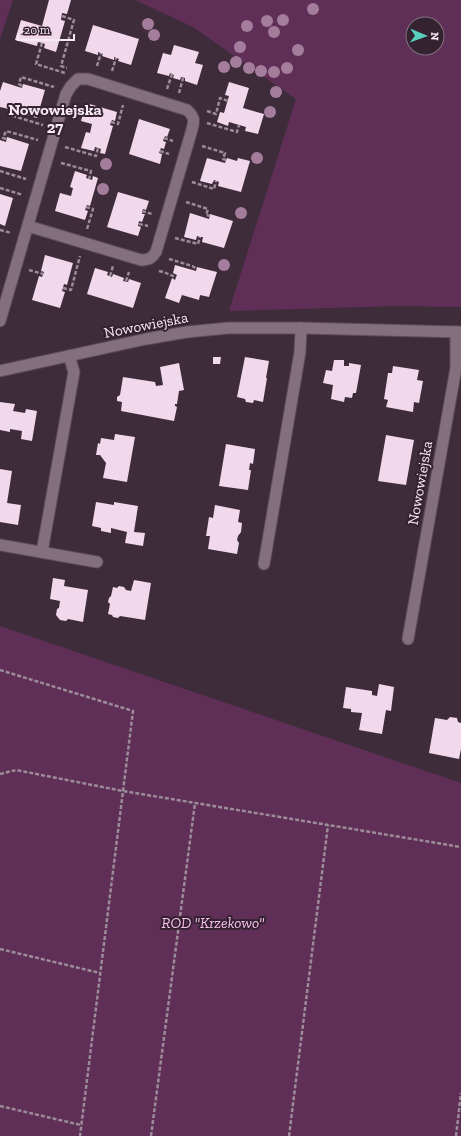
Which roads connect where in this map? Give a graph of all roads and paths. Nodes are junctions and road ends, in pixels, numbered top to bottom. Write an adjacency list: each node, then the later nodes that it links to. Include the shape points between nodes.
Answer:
1 (62, 16): 3 (path, via 74,20 61,66 68,69)
2 (42, 43): 3 (path, via 36,64)
3 (67, 73): 5 (path)
4 (172, 74): 8 (path)
5 (65, 78)
6 (22, 86): 7 (path, via 19,84 21,77)
7 (60, 88)
8 (165, 95)
9 (228, 101): 12 (path, via 220,98 216,114)
10 (124, 104): 13 (path, via 118,124)
11 (13, 106): 16 (path, via 10,115)
12 (203, 110)
13 (111, 122)
14 (202, 122): 15 (path, via 237,132)
15 (239, 125)
16 (48, 126)
17 (6, 140): 18 (path, via 3,138 6,131)
18 (44, 142)
19 (196, 145): 22 (path, via 224,153 223,159)
20 (63, 146): 21 (path, via 96,156)
21 (98, 148)
22 (226, 160)
23 (59, 162): 25 (path, via 91,171)
24 (0, 171): 26 (path)
25 (89, 179)
26 (33, 180)
27 (186, 180): 28 (path, via 214,188)
28 (216, 181)
29 (0, 188): 30 (path)
30 (28, 196)
31 (180, 201): 33 (path, via 208,209 206,215)
32 (86, 208): 35 (path, via 93,209)
33 (210, 216)
34 (28, 226): 34 (street, via 66,94 78,79 88,79 192,114 194,125 156,252 148,260); 46 (street)
35 (85, 235)
36 (169, 236): 37 (path, via 198,244)
37 (200, 237)
38 (82, 250): 45 (path, via 71,290)
39 (163, 257): 41 (path)
40 (24, 268): 43 (path)
41 (197, 269)
42 (157, 270): 44 (path)
43 (43, 274)
44 (176, 277)
45 (63, 288)
46 (0, 321)
47 (301, 328): 48 (street, Nowowiejska); 49 (street, Nowowiejska, via 228,328 187,332); 54 (street, via 300,352)
48 (458, 332): 55 (street, Nowowiejska, via 456,368)
49 (69, 356): 50 (street, Nowowiejska); 52 (street, via 74,372)
50 (0, 371)
51 (0, 545): 52 (street)
52 (42, 552): 53 (street)
53 (97, 562)
54 (264, 564)
55 (408, 639)
56 (0, 670): 58 (path, via 133,711)
57 (0, 774): 58 (path, via 16,770)
58 (123, 791): 59 (path); 63 (path)
59 (195, 803): 60 (path); 68 (path)
60 (328, 825): 61 (path); 69 (path)
61 (461, 847)
62 (0, 949): 63 (path)
63 (100, 973): 66 (path)
64 (461, 1093): 70 (path)
65 (0, 1106): 66 (path)
66 (81, 1125): 67 (path)
67 (80, 1136)
68 (151, 1136)
69 (289, 1136)
70 (456, 1136)

